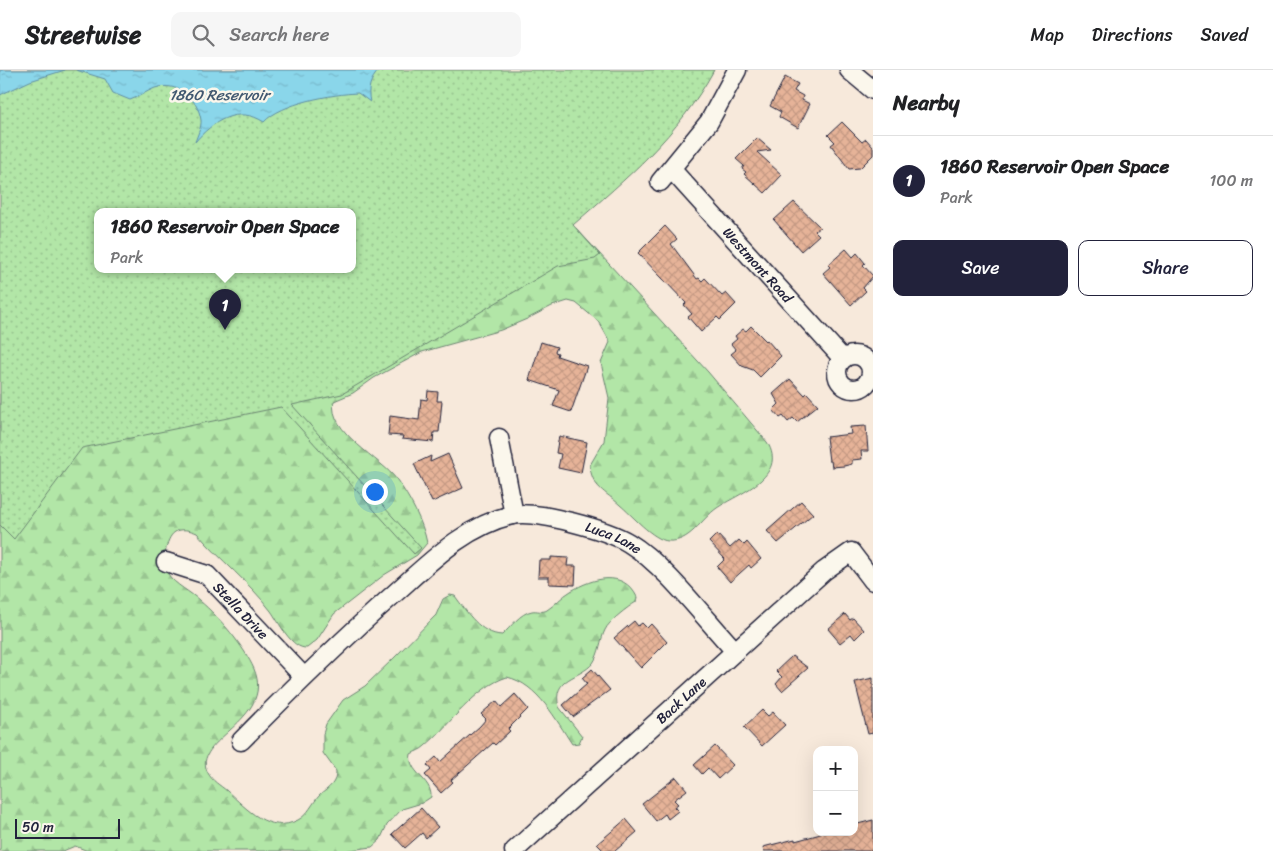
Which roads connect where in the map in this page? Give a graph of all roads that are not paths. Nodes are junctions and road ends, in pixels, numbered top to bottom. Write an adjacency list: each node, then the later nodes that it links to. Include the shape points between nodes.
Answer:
1 (737, 70): 4 (street, Westmont Road, via 709,122 666,176)
2 (849, 70): 3 (street)
3 (873, 90)
4 (843, 359)
5 (499, 438): 6 (street)
6 (514, 515): 9 (street, Luca Lane, via 575,522 629,543 664,573); 10 (street, Luca Lane, via 489,523 437,557)
7 (166, 562): 10 (street, Stella Drive, via 207,575)
8 (873, 581): 9 (street, Back Lane, via 851,552 824,571)
9 (735, 651): 12 (street, Back Lane)
10 (304, 677): 11 (street, Luca Lane)
11 (241, 741)
12 (514, 851)

